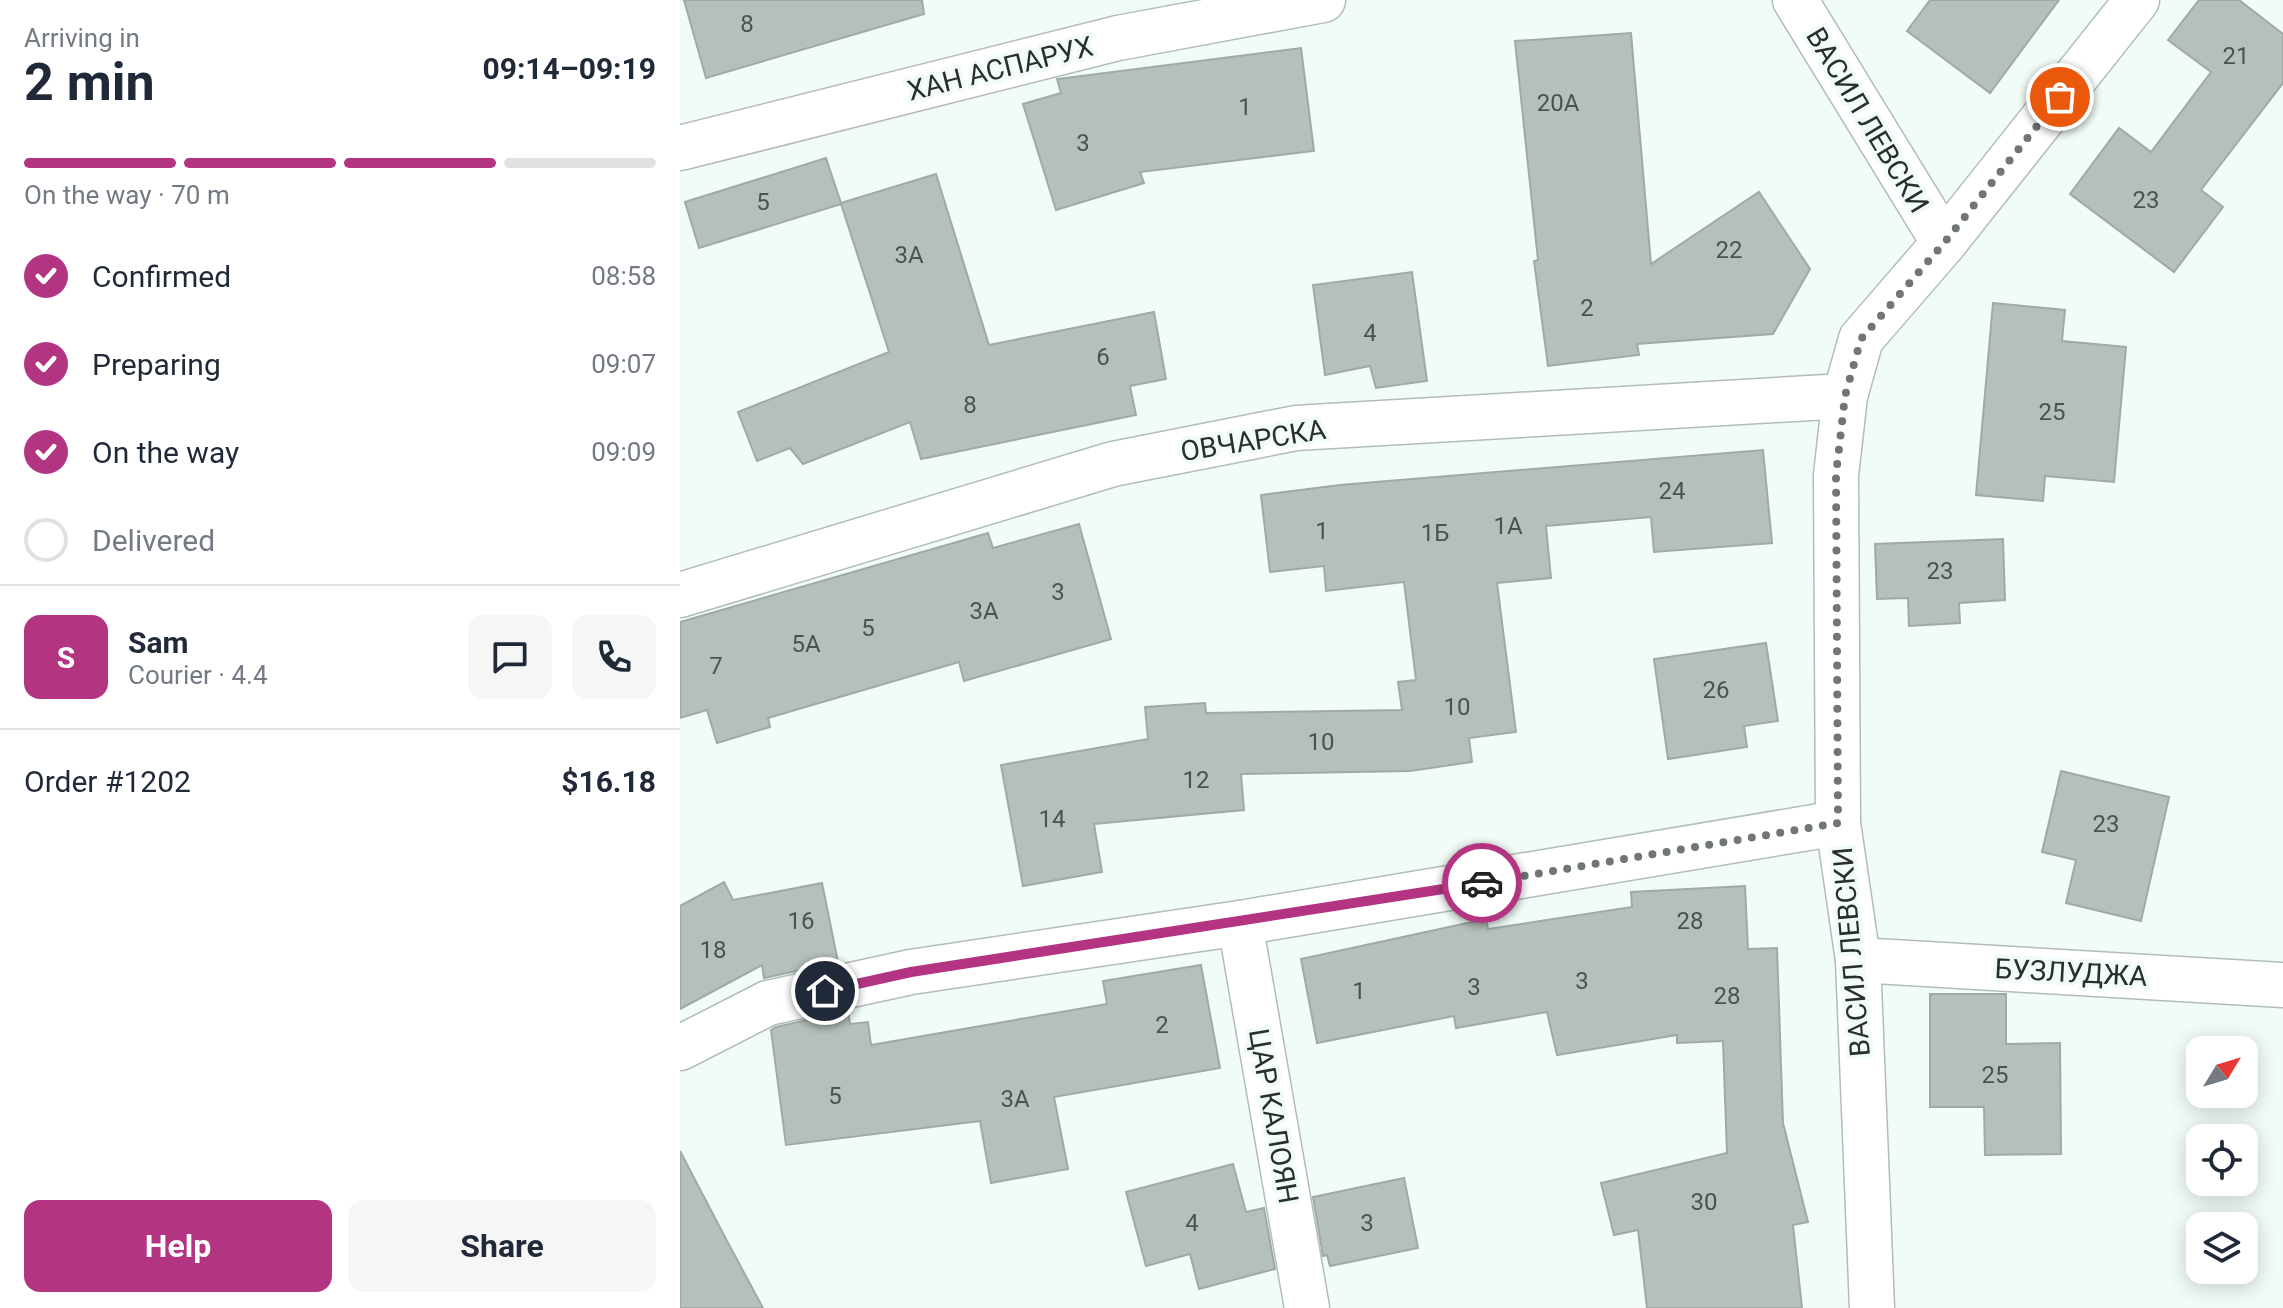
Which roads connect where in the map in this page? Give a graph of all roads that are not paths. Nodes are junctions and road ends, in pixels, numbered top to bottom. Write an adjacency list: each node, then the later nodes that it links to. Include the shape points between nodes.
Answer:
1 (1323, 0): 4 (street, ХАН АСПАРУХ, via 1118,38)
2 (1795, 0): 5 (street, ВАСИЛ ЛЕВСКИ)
3 (2137, 0): 5 (street)
4 (680, 148)
5 (1944, 243): 6 (street, ВАСИЛ ЛЕВСКИ, via 1861,339)
6 (1845, 396): 7 (street, ОВЧАРСКА, via 1296,428 1113,464); 8 (street, ВАСИЛ ЛЕВСКИ, via 1836,475)
7 (680, 595)
8 (1838, 823): 9 (street); 10 (street, ВАСИЛ ЛЕВСКИ)
9 (1240, 923): 12 (street, via 911,972 768,1003); 13 (street, ЦАР КАЛОЯН)
10 (1858, 960): 11 (street, БУЗЛУДЖА); 14 (street, ВАСИЛ ЛЕВСКИ)
11 (2283, 985)
12 (680, 1048)
13 (1307, 1308)
14 (1872, 1308)

